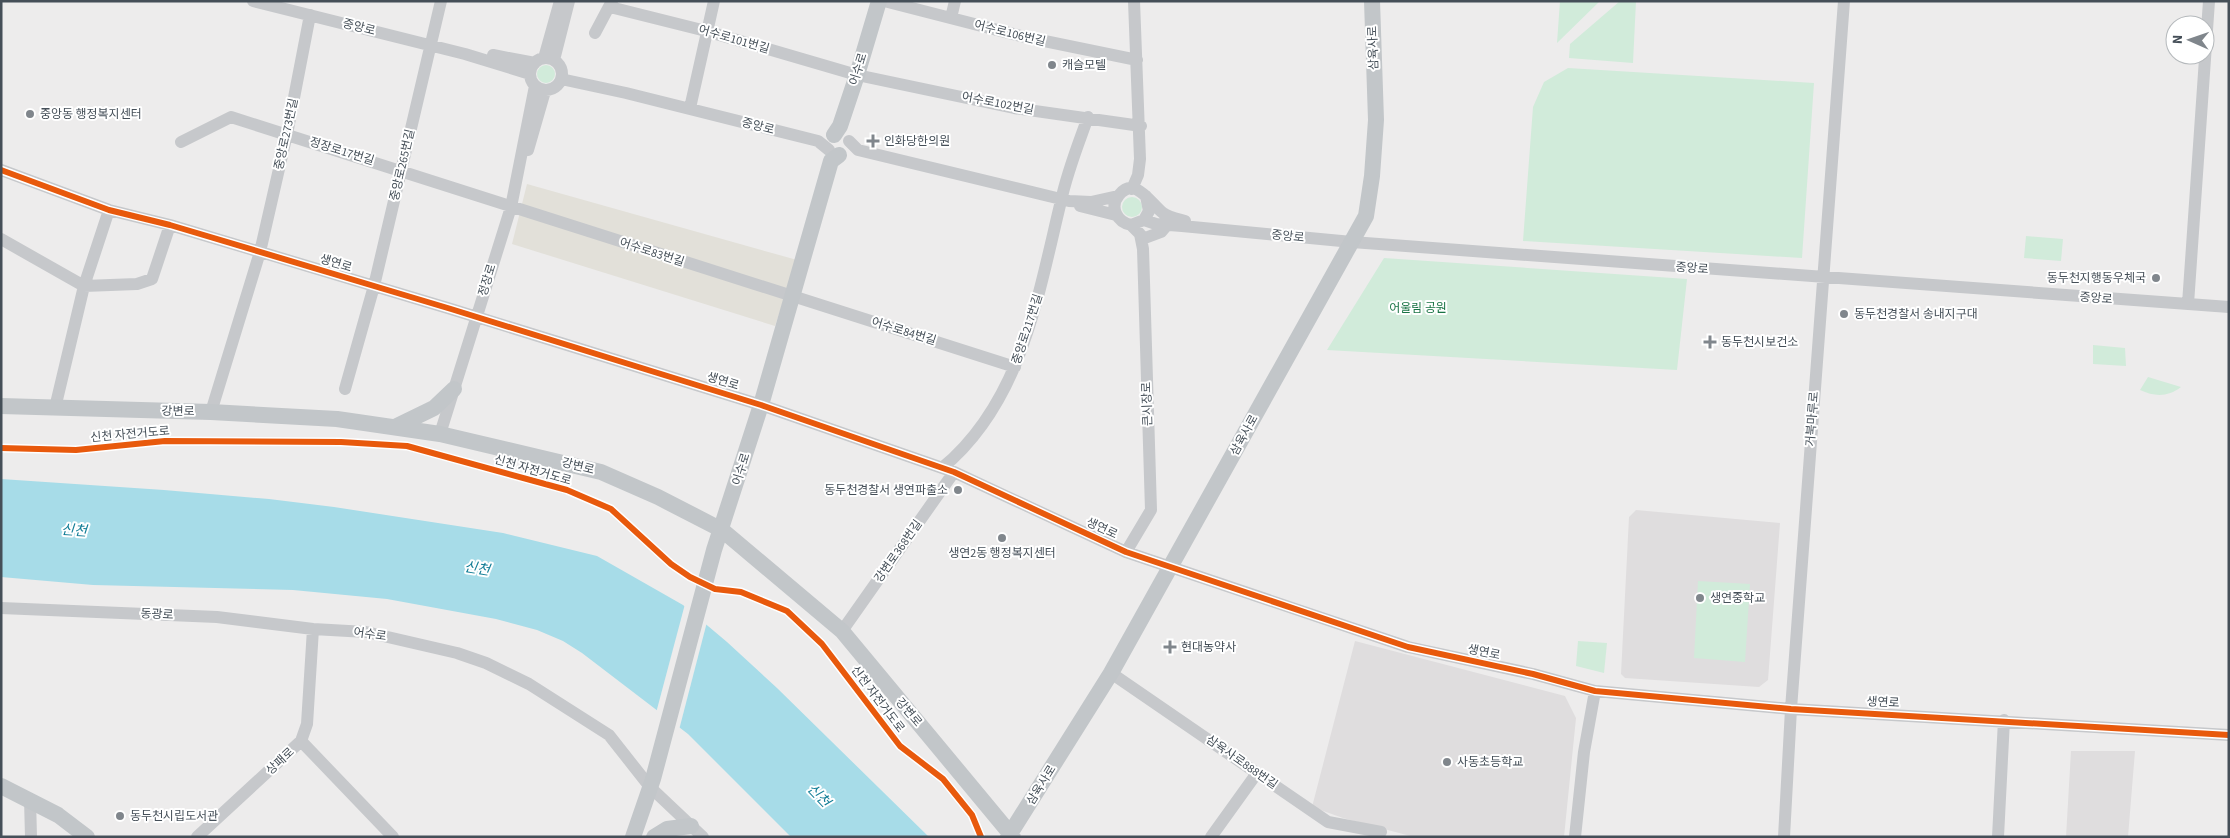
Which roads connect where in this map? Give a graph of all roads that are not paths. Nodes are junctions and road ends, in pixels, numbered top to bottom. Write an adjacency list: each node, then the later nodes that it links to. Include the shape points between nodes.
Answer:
1 (253, 1): 14 (street, 중앙로)
2 (441, 1): 18 (street, 중앙로265번길)
3 (560, 1): 20 (street)
4 (569, 1): 20 (street)
5 (714, 1): 16 (street)
6 (879, 1): 21 (main road, 어수로)
7 (884, 1): 15 (street, 어수로106번길)
8 (955, 1): 15 (street)
9 (1134, 1): 19 (street)
10 (1372, 1): 43 (main road, 삼육사로, via 1376,120 1372,176 1366,216)
11 (1844, 1): 46 (street, 거북마루로)
12 (2209, 1): 50 (street)
13 (611, 4): 16 (street, 어수로101번길); 17 (street)
14 (310, 15): 18 (street, 중앙로); 26 (street, 중앙로273번길)
15 (951, 18): 19 (street, 어수로106번길)
16 (706, 31): 21 (street, 어수로101번길); 23 (street)
17 (595, 33)
18 (430, 45): 20 (street, 중앙로); 30 (street, 중앙로265번길)
19 (1137, 60): 25 (street)
20 (547, 67): 22 (street); 22 (street, via 555,88); 23 (street, 중앙로, via 626,93)
21 (857, 75): 24 (street, 어수로102번길, via 1014,108); 28 (main road, 어수로)
22 (540, 88): 34 (street, 정장로, via 523,139 523,155)
23 (690, 108): 28 (street, 중앙로)
24 (1088, 117): 25 (street, 어수로102번길); 33 (street)
25 (1140, 126): 31 (street)
26 (286, 134): 27 (street, 정장로17번길, via 231,117); 30 (street, 정장로17번길); 45 (street, 중앙로273번길)
27 (181, 142)
28 (839, 145): 33 (street, 중앙로); 49 (main road, 어수로)
29 (1, 170): 35 (street, 생연로)
30 (400, 170): 34 (street, 정장로17번길); 48 (street, 중앙로265번길)
31 (1140, 192): 32 (street, via 1122,192); 37 (street, via 1150,211); 41 (street, via 1163,214)
32 (1118, 196): 33 (street, via 1091,202); 36 (street, via 1114,205)
33 (1065, 200): 36 (street); 53 (street, 중앙로217번길, via 1031,325)
34 (511, 207): 49 (street, 어수로83번길); 52 (street, 정장로)
35 (109, 210): 38 (street, 생연로); 47 (street)
36 (1116, 215): 39 (street)
37 (1144, 220): 39 (street); 40 (street); 44 (street, 큰시장로)
38 (170, 225): 45 (street, 생연로); 47 (street, via 152,279 138,284)
39 (1131, 225): 44 (street)
40 (1167, 225): 41 (street); 44 (street)
41 (1196, 226): 43 (street, 중앙로)
42 (1, 239): 47 (street)
43 (1352, 242): 46 (street, 중앙로); 65 (main road, 삼육사로)
44 (1144, 243): 64 (street, 큰시장로, via 1150,510)
45 (260, 252): 48 (street, 생연로); 59 (street, 중앙로273번길)
46 (1823, 278): 50 (street, 중앙로); 71 (street, 거북마루로)
47 (84, 286): 58 (street)
48 (374, 286): 52 (street, 생연로); 54 (street, 중앙로265번길)
49 (793, 296): 53 (street, 어수로84번길); 56 (main road, 어수로)
50 (2188, 304): 51 (street, 중앙로)
51 (2229, 307)
52 (476, 318): 55 (street, 정장로); 56 (street, 생연로)
53 (1015, 366): 62 (street, 중앙로217번길, via 988,414)
54 (345, 389)
55 (454, 389): 60 (main road, via 434,408); 61 (street, 정장로)
56 (761, 405): 62 (street, 생연로); 63 (main road, 어수로)
57 (1, 406): 58 (main road, 강변로)
58 (55, 408): 59 (main road, 강변로)
59 (211, 412): 60 (main road, 강변로)
60 (397, 426): 61 (main road, 강변로)
61 (440, 434): 63 (main road, 강변로, via 601,472)
62 (948, 470): 64 (street, 생연로); 68 (street, 강변로368번길)
63 (722, 530): 68 (main road, 강변로); 77 (main road, 어수로)
64 (1126, 552): 65 (street, 생연로)
65 (1170, 568): 69 (main road, 삼육사로); 70 (street, 생연로, via 1408,647)
66 (1, 608): 67 (street, 동광로, via 217,617)
67 (313, 628): 74 (street, 상패로, via 307,724); 77 (street, 어수로, via 366,632 486,663 529,684 609,735)
68 (842, 631): 81 (main road, 강변로)
69 (1111, 673): 75 (street, 삼육사로888번길); 81 (main road, 삼육사로)
70 (1595, 691): 71 (street, 생연로); 89 (street, via 1584,752)
71 (1791, 709): 72 (street, 생연로); 90 (street, 거북마루로)
72 (2004, 720): 73 (street, 생연로); 91 (street)
73 (2229, 735)
74 (301, 741): 84 (street, 상패로); 85 (street)
75 (1258, 773): 80 (street, 삼육사로888번길, via 1328,822); 88 (street)
76 (1, 786): 78 (main road)
77 (650, 786): 79 (street); 86 (main road, 어수로)
78 (30, 799): 82 (street); 83 (main road, via 58,814)
79 (697, 831): 87 (main road, via 667,829)
80 (1381, 832)
81 (1010, 836)
82 (32, 837)
83 (87, 837)
84 (197, 837)
85 (393, 837)
86 (633, 837)
87 (654, 837)
88 (1211, 837)
89 (1575, 837)
90 (1784, 837)
91 (1998, 837)

